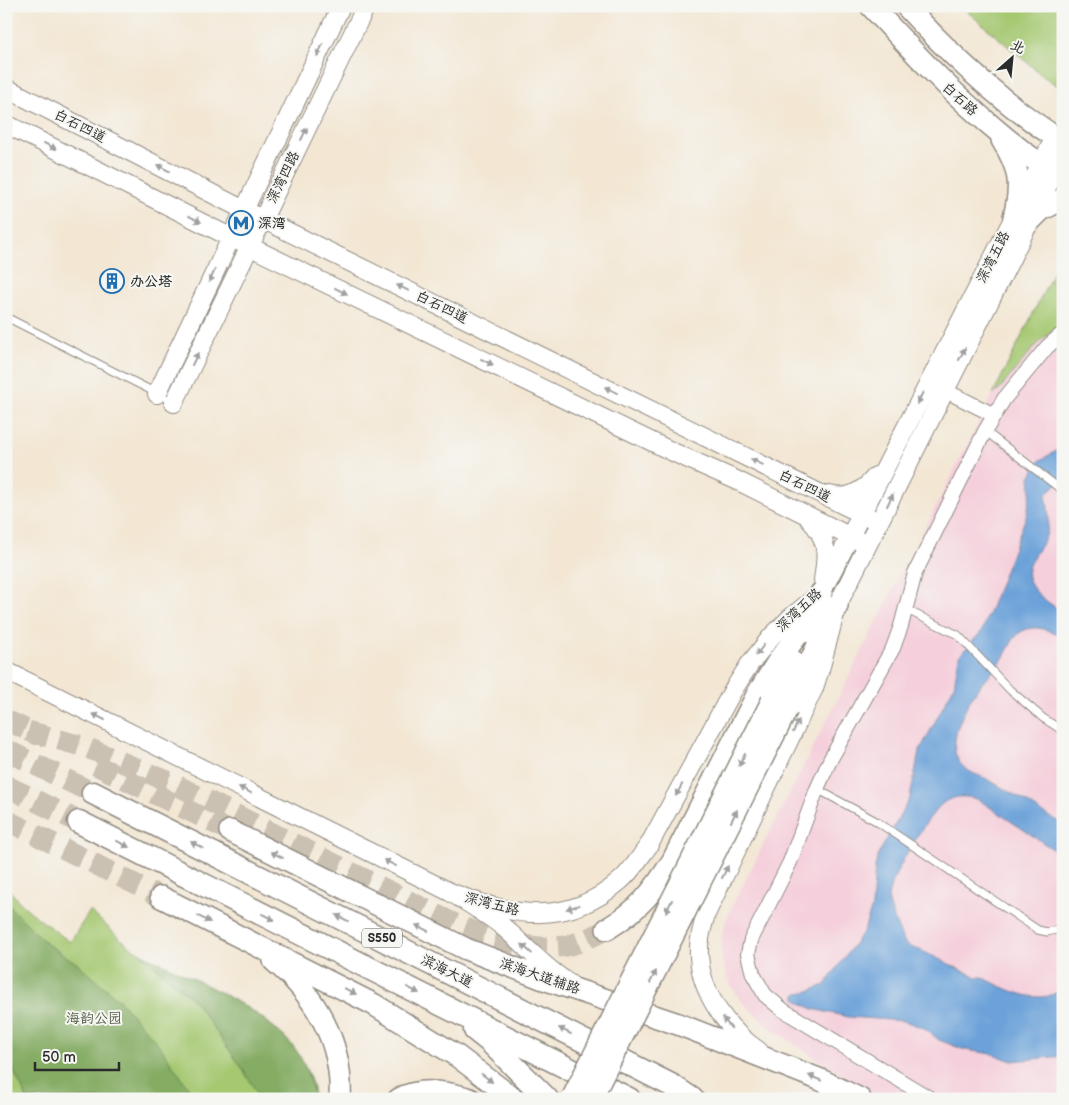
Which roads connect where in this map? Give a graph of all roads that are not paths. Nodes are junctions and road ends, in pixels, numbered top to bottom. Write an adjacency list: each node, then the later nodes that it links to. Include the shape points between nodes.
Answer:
1 (341, 6): 10 (street, 深湾四路, one-way to 10)
2 (366, 6): 11 (street, 深湾四路, one-way to 2)
3 (871, 6): 7 (main road, 白石路, via 942,83)
4 (906, 6): 8 (main road, 白石路, via 962,64 1016,110)
5 (6, 88): 10 (street, 白石四道, one-way to 5)
6 (6, 124): 13 (street, 白石四道, one-way to 13)
7 (995, 129): 8 (main road, 白石路, via 1021,152); 12 (main road, via 1009,151 1018,175)
8 (1056, 158): 12 (street, 深湾五路)
9 (1063, 199): 12 (main road)
10 (244, 210): 11 (street, 白石四道); 13 (street, 深湾四路)
11 (263, 219): 14 (street, 深湾四路); 23 (street, 白石四道, one-way to 11)
12 (1020, 220): 17 (street, 深湾五路, one-way to 12); 22 (street, 深湾五路, one-way to 22)
13 (230, 237): 14 (street, 白石四道); 18 (street, 深湾四路, one-way to 18)
14 (250, 247): 19 (street, 深湾四路, one-way to 14); 25 (street, 白石四道, one-way to 25)
15 (6, 317): 18 (lane)
16 (1063, 333): 20 (street, via 1047,347)
17 (944, 390): 20 (street); 27 (street, 深湾五路, one-way to 17)
18 (157, 394): 19 (lane)
19 (174, 403)
20 (994, 415): 21 (street)
21 (985, 431): 24 (lane); 31 (street, via 918,567)
22 (888, 462): 23 (street, via 870,483 850,496); 26 (street, 深湾五路)
23 (816, 491): 26 (street, 白石四道)
24 (1063, 491)
25 (802, 513): 28 (street, 白石四道); 30 (street, via 816,526 825,541)
26 (862, 514): 27 (street, 白石四道); 28 (street, 深湾五路)
27 (879, 523): 29 (street, 深湾五路)
28 (850, 537): 29 (street, 白石四道); 30 (street, 深湾五路)
29 (867, 546): 30 (street, 深湾五路)
30 (829, 600): 32 (main road); 34 (main road); 40 (street, 深湾五路, one-way to 40, via 790,618 749,665 649,845 621,880 582,904 537,914 482,905); 47 (street, 深湾五路, one-way to 30, via 745,1042 719,1012 702,975 700,940 706,914 814,688)
31 (905, 609): 35 (lane, via 958,636 1010,690); 36 (street, via 893,648 841,738)
32 (809, 620): 34 (main road); 43 (main road, via 758,693 658,884 633,912)
33 (6, 671): 40 (street, one-way to 33)
34 (780, 705): 53 (main road, one-way to 53, bridge); 54 (main road, one-way to 34, bridge)
35 (1060, 729)
36 (817, 788): 42 (lane, via 876,821 1038,930 1047,932); 58 (street, via 790,862 749,947 753,974 765,994 783,1010)
37 (92, 793): 56 (highway, 滨海大道 / S550, one-way to 37, via 671,1085)
38 (79, 822): 46 (highway, S550, one-way to 46)
39 (230, 832): 45 (main road, 滨海大道辅路, one-way to 39, via 466,949)
40 (450, 892): 45 (street, one-way to 40, via 544,965 478,908)
41 (161, 897): 44 (main road, one-way to 44)
42 (1063, 928)
43 (607, 929)
44 (242, 937): 48 (main road, via 286,971 321,1015 339,1064); 51 (main road, one-way to 51, via 398,1019 457,1056)
45 (579, 990): 47 (main road, 滨海大道辅路)
46 (441, 1003): 52 (highway, via 490,1042); 55 (highway, S550)
47 (779, 1063): 57 (main road, 滨海大道辅路, one-way to 47)
48 (340, 1099)
49 (399, 1099): 50 (main road, via 418,1092 455,1094)
50 (470, 1099)
51 (514, 1099)
52 (546, 1099)
53 (572, 1099)
54 (591, 1099)
55 (629, 1099)
56 (692, 1099)
57 (860, 1099)
58 (931, 1099)

